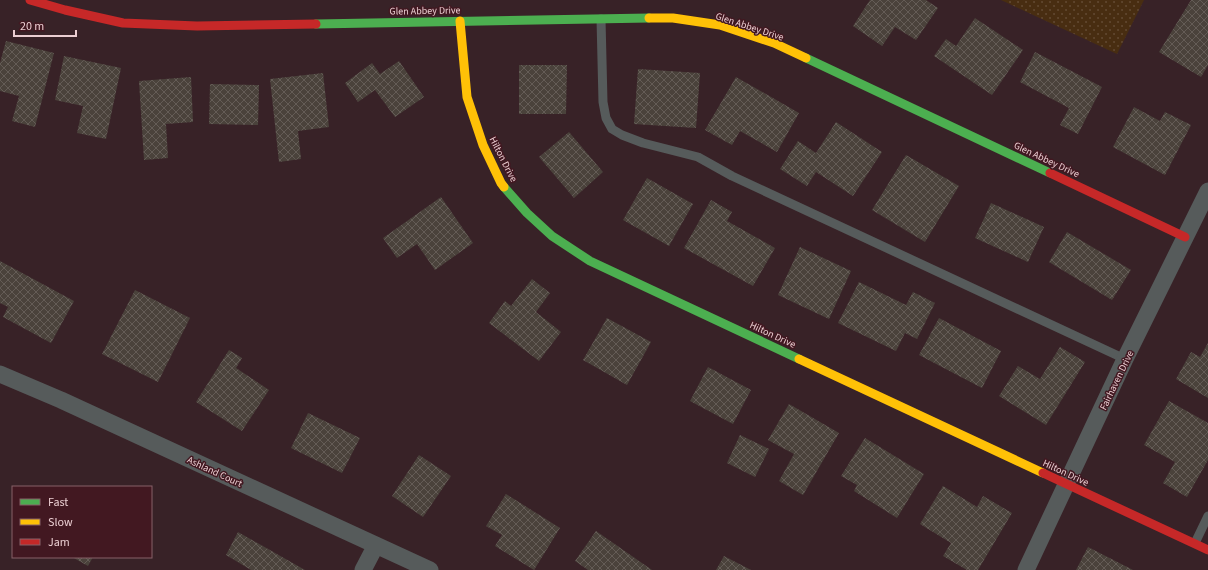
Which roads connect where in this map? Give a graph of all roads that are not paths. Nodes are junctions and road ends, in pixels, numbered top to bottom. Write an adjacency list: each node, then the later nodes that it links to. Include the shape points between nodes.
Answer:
1 (30, 0): 3 (street, Glen Abbey Drive, via 123,23 197,26)
2 (601, 19): 3 (street, Glen Abbey Drive); 5 (street, Glen Abbey Drive, via 673,18 720,26 774,43); 6 (lane, via 603,102 606,118 612,129 643,143 698,157 732,176)
3 (460, 21): 8 (street, Hilton Drive, via 467,97 483,145 501,183 527,213 552,236 590,261)
4 (1208, 191): 5 (street, Fairhaven Drive)
5 (1185, 237): 6 (street, Fairhaven Drive)
6 (1125, 359): 8 (street, Fairhaven Drive)
7 (0, 374): 11 (street, Ashland Court)
8 (1066, 484): 10 (street, Hilton Drive); 15 (street, Fairhaven Drive)
9 (1208, 516): 10 (lane)
10 (1195, 544): 12 (street, Hilton Drive)
11 (376, 545): 13 (street); 14 (street, Ashland Court)
12 (1208, 550)
13 (363, 570)
14 (430, 570)
15 (1026, 570)

